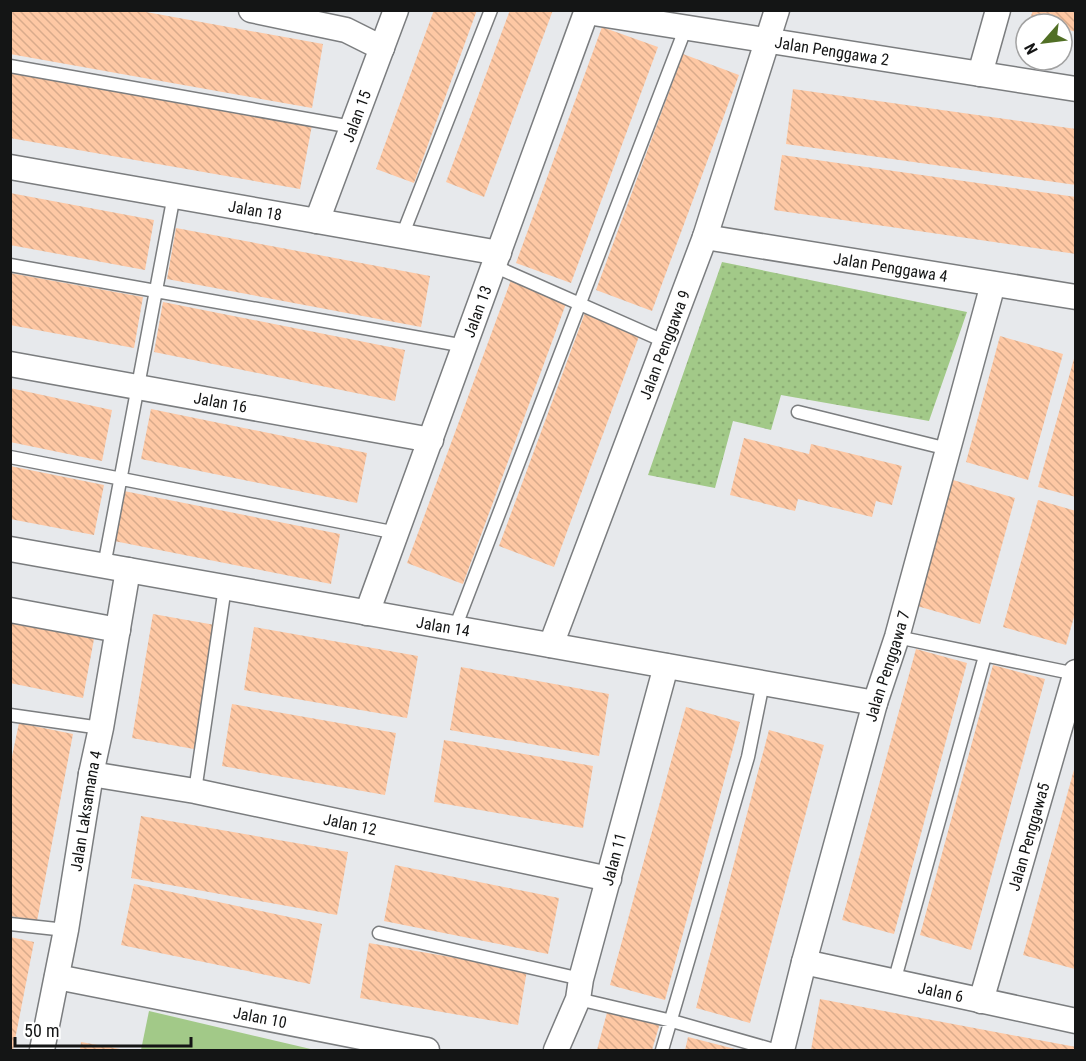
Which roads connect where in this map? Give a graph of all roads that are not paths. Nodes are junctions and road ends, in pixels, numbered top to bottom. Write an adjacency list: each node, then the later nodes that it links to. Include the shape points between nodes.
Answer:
1 (251, 10): 7 (street)
2 (396, 10): 10 (street, Jalan 15)
3 (491, 10): 18 (lane)
4 (777, 10): 9 (street, Jalan Penggawa 9)
5 (998, 10): 12 (street)
6 (587, 11): 8 (street, Jalan Penggawa 2); 20 (street, Jalan 13)
7 (285, 13): 10 (street, via 346,30)
8 (686, 27): 9 (street, Jalan Penggawa 2); 25 (lane)
9 (768, 40): 12 (street, Jalan Penggawa 2); 19 (street, Jalan Penggawa 9)
10 (382, 48): 14 (street, Jalan 15)
11 (10, 66): 14 (lane)
12 (981, 74): 13 (street, Jalan Penggawa 2)
13 (1076, 88)
14 (352, 127): 17 (street, Jalan 15)
15 (10, 166): 16 (street, Jalan 18)
16 (174, 195): 17 (street, Jalan 18); 23 (lane)
17 (317, 221): 18 (street, Jalan 18)
18 (402, 236): 20 (street, Jalan 18)
19 (705, 237): 22 (street, Jalan Penggawa 4); 26 (street, Jalan Penggawa 9)
20 (496, 260): 25 (lane); 27 (street, Jalan 13)
21 (10, 265): 23 (lane)
22 (993, 284): 24 (street, Jalan Penggawa 4); 32 (street, Jalan Penggawa 7)
23 (156, 291): 27 (lane); 29 (lane)
24 (1076, 297)
25 (580, 304): 26 (lane); 42 (lane)
26 (666, 342): 45 (street, Jalan Penggawa 9)
27 (465, 346): 31 (street, Jalan 13)
28 (10, 364): 29 (street, Jalan 16)
29 (137, 387): 31 (street, Jalan 16); 34 (lane)
30 (798, 412): 32 (lane)
31 (431, 440): 35 (street, Jalan 13)
32 (948, 449): 44 (street, Jalan Penggawa 7)
33 (10, 457): 34 (lane)
34 (121, 477): 35 (lane); 37 (lane)
35 (397, 533): 41 (street, Jalan 13)
36 (10, 549): 37 (street, Jalan 14)
37 (104, 566): 38 (street, Jalan 14)
38 (128, 570): 39 (street, Jalan 14); 43 (street, Jalan Laksamana 4)
39 (225, 587): 41 (street, Jalan 14); 54 (lane)
40 (10, 610): 43 (street)
41 (368, 613): 42 (street, Jalan 14)
42 (455, 628): 45 (street, Jalan 14)
43 (118, 630): 52 (street, Jalan Laksamana 4)
44 (897, 637): 46 (lane); 50 (street, Jalan Penggawa 7)
45 (551, 645): 47 (street, Jalan 14)
46 (986, 656): 48 (lane); 61 (lane)
47 (666, 666): 49 (street, Jalan 14); 55 (street, Jalan 11)
48 (1075, 674): 63 (street, Jalan Penggawa5)
49 (763, 683): 50 (street, Jalan 14); 64 (lane, via 748,757)
50 (875, 703): 59 (street, Jalan Penggawa 7)
51 (10, 715): 52 (lane)
52 (101, 728): 53 (street, Jalan Laksamana 4)
53 (91, 774): 54 (street, Jalan 12); 57 (street, Jalan Laksamana 4)
54 (195, 790): 55 (street, Jalan 12)
55 (609, 879): 62 (street, Jalan 11)
56 (10, 924): 57 (lane)
57 (66, 930): 60 (street, Jalan Laksamana 4)
58 (379, 933): 62 (lane)
59 (804, 962): 61 (street, Jalan 6); 71 (street, Jalan Penggawa 7)
60 (57, 977): 66 (street, Jalan Laksamana 4); 67 (street, Jalan 10)
61 (894, 982): 63 (street, Jalan 6)
62 (580, 989): 64 (lane); 68 (street, Jalan 11)
63 (981, 1001): 65 (street, Jalan 6)
64 (672, 1021): 69 (lane); 70 (lane)
65 (1076, 1021)
66 (42, 1050)
67 (427, 1050)
68 (556, 1050)
69 (662, 1050)
70 (774, 1050)
71 (782, 1050)

